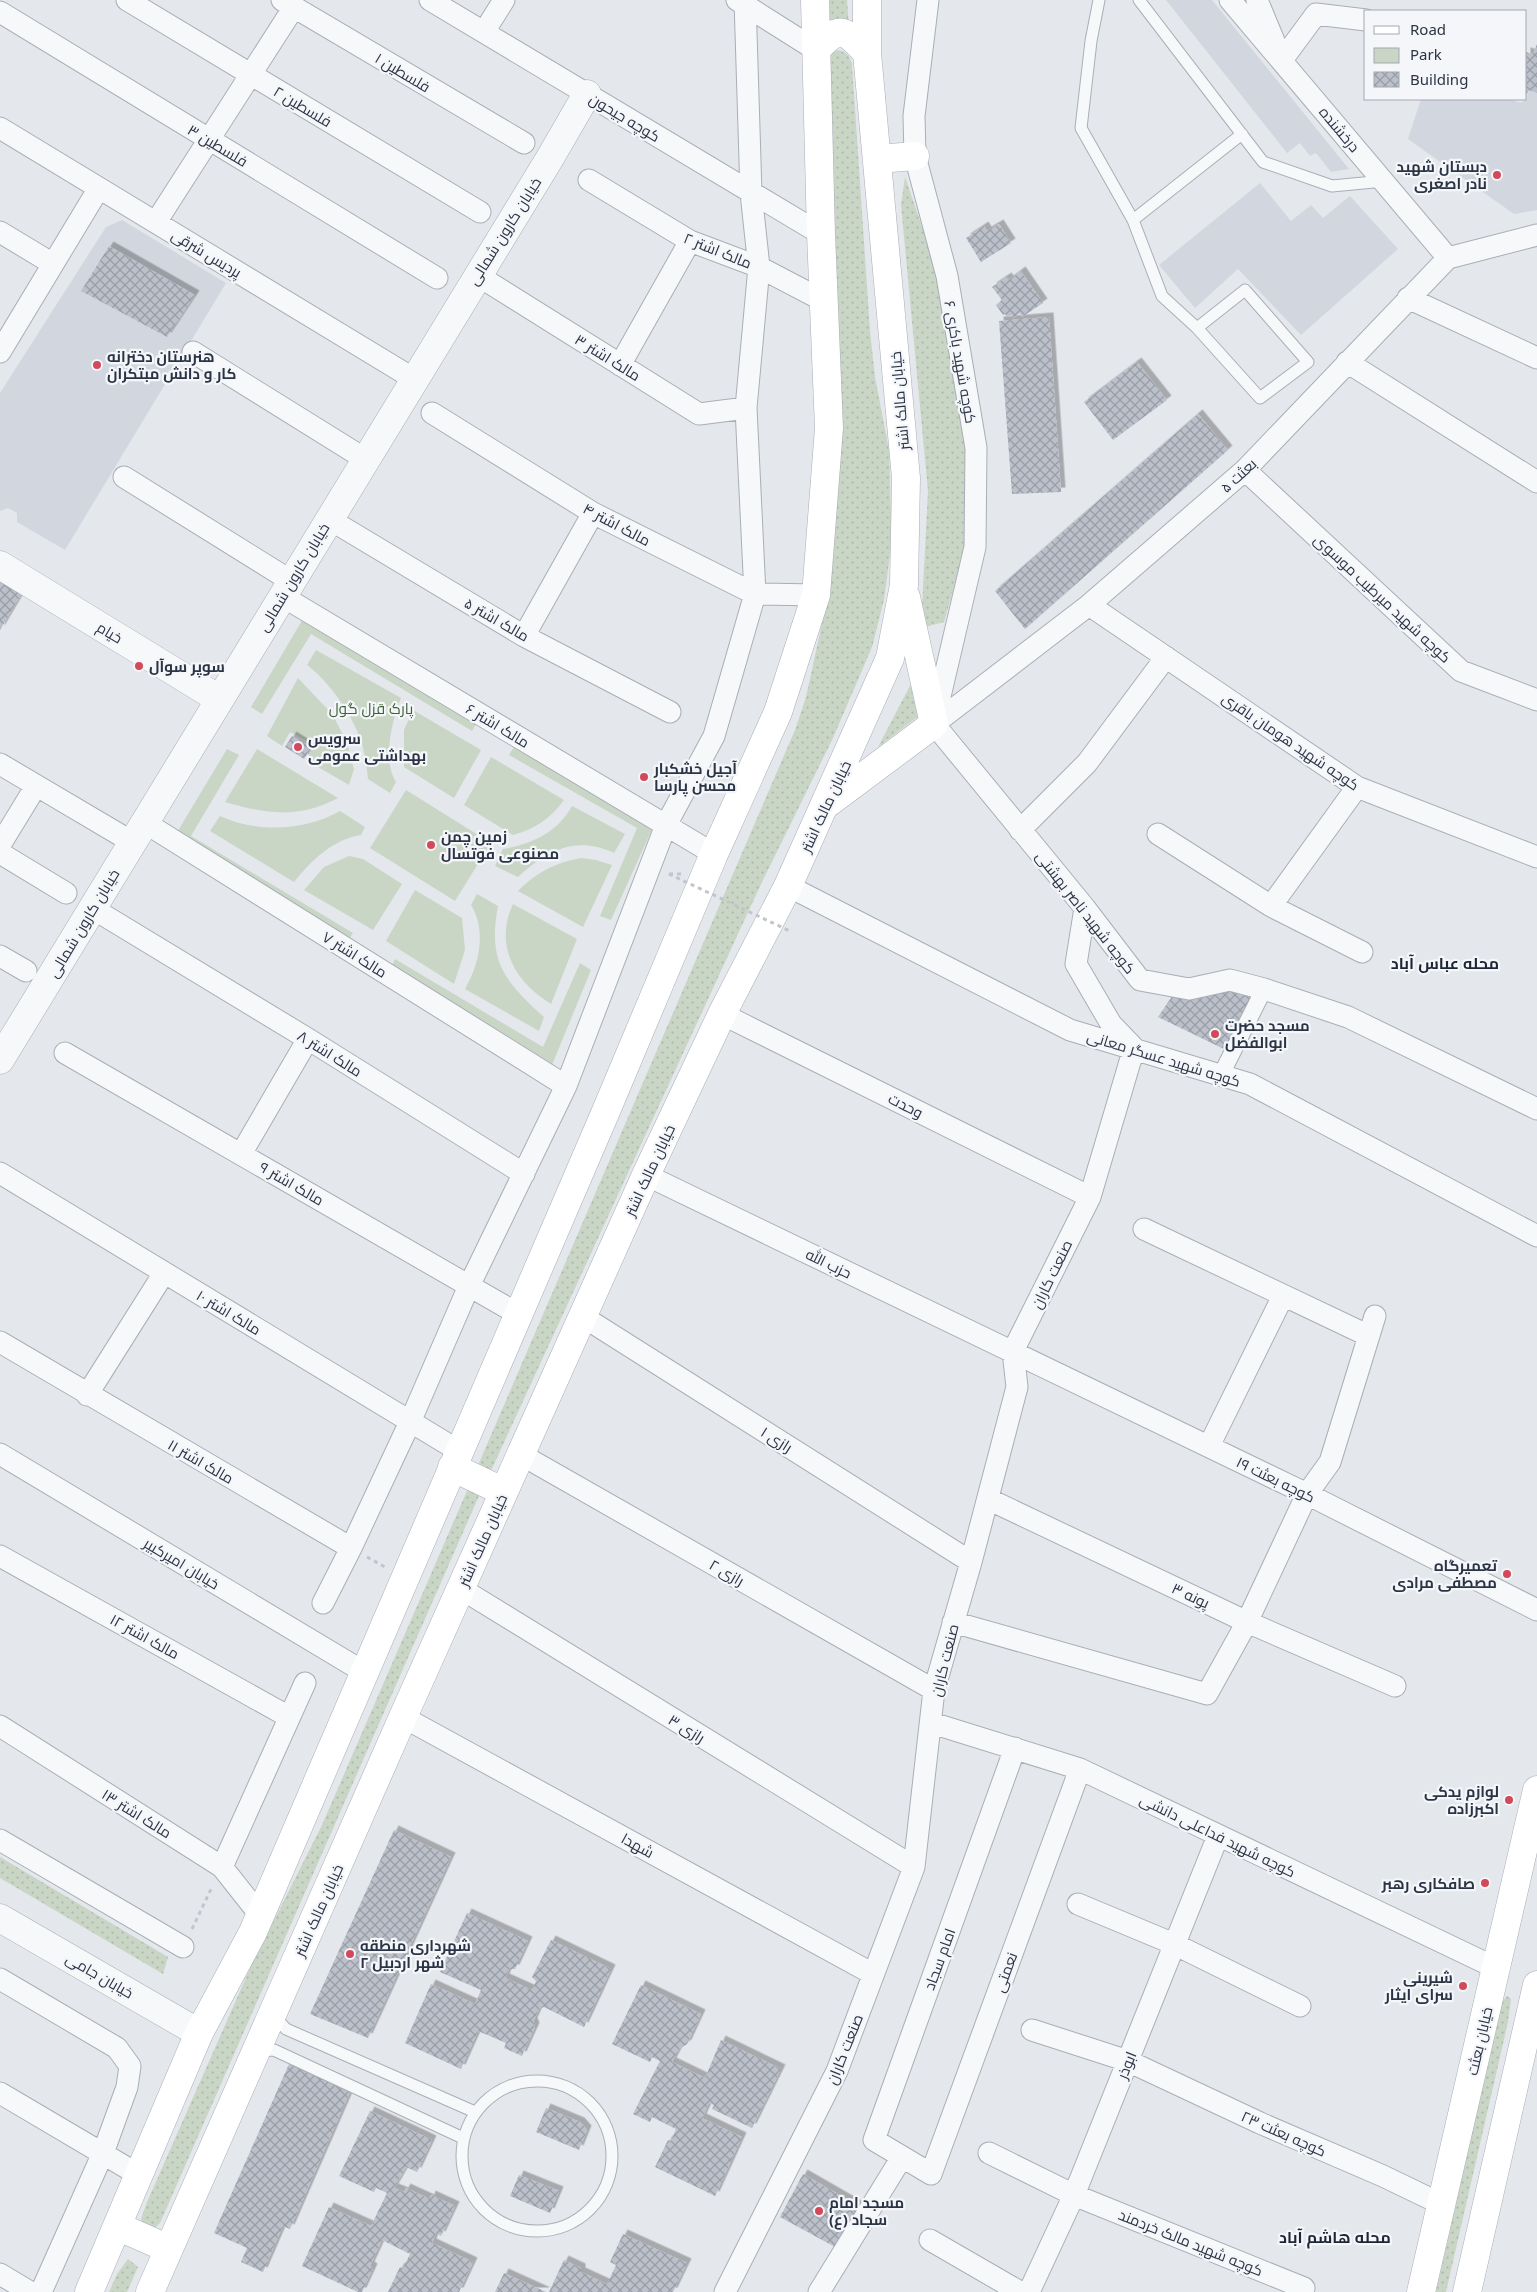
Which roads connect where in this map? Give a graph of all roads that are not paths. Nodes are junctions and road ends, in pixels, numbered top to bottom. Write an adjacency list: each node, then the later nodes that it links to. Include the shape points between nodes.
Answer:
1 (127, 0): 19 (street, فلسطین ۲)
2 (430, 0): 15 (street, کوچه جیحون)
3 (504, 0): 15 (street)
4 (816, 0): 16 (main road)
5 (867, 0): 17 (main road, خیابان مالک اشتر)
6 (928, 0): 25 (street, کوچه شهید باکری ۶, via 914,116)
7 (1099, 0): 32 (lane, via 1081,128)
8 (1139, 0): 22 (lane)
9 (1230, 0): 18 (street, درخشنده)
10 (1257, 0): 18 (street)
11 (742, 1): 16 (street); 30 (street)
12 (288, 4): 19 (street); 24 (street, فلسطین ۱)
13 (0, 12): 23 (street, فلسطین ۳)
14 (1364, 20): 18 (street, via 1316,14)
15 (484, 32): 20 (street, کوچه جیحون)
16 (816, 50): 17 (main road, via 834,33 840,32); 35 (main road)
17 (868, 53): 26 (main road, خیابان مالک اشتر)
18 (1282, 60): 28 (street, درخشنده)
19 (252, 75): 23 (street); 31 (street, فلسطین ۲)
20 (587, 94): 30 (street, کوچه جیحون); 41 (street, خیابان کارون شمالی)
21 (0, 128): 29 (street, پردیس شرقی)
22 (1242, 134): 28 (lane, via 1263,162 1332,186); 32 (lane)
23 (209, 139): 33 (street); 42 (street, فلسطین ۳)
24 (524, 143)
25 (915, 156): 26 (main road); 72 (street, کوچه شهید باکری ۶, via 947,276 976,448 975,547)
26 (878, 159): 62 (main road, خیابان مالک اشتر, via 906,478)
27 (589, 180): 37 (street, مالک اشتر ۲)
28 (1384, 182): 38 (street, درخشنده)
29 (99, 188): 33 (street, پردیس شرقی); 39 (street)
30 (751, 193): 35 (street, کوچه جیحون); 40 (street)
31 (480, 212)
32 (1133, 220): 45 (lane, via 1162,296)
33 (156, 222): 52 (street, پردیس شرقی)
34 (0, 232): 39 (street)
35 (821, 234): 44 (main road)
36 (1537, 235): 38 (street)
37 (690, 241): 40 (street, مالک اشتر ۲); 51 (street)
38 (1448, 258): 43 (street, بعثت ۵)
39 (53, 264): 46 (street)
40 (759, 267): 44 (street, مالک اشتر ۲); 53 (street)
41 (477, 274): 51 (street, مالک اشتر ۳); 52 (street, خیابان کارون شمالی)
42 (437, 278)
43 (1408, 298): 49 (street); 50 (street, بعثت ۵)
44 (824, 301): 65 (main road, via 829,428)
45 (1197, 328): 45 (lane, via 1245,290 1308,362 1260,398)
46 (6, 330): 47 (street)
47 (0, 352)
48 (193, 352): 55 (street)
49 (1537, 358)
50 (1347, 362): 56 (street, بعثت ۵); 58 (street)
51 (620, 365): 53 (street, مالک اشتر ۳, via 699,414)
52 (414, 379): 55 (street, خیابان کارون شمالی)
53 (746, 408): 64 (street)
54 (432, 413): 59 (street, مالک اشتر ۴)
55 (365, 459): 60 (street, خیابان کارون شمالی)
56 (1245, 470): 66 (street, بعثت ۵); 70 (street, کوچه شهید میرطیب موسوی, via 1461,671)
57 (124, 477): 63 (street, مالک اشتر ۶)
58 (1537, 482)
59 (594, 513): 64 (street, مالک اشتر ۴); 67 (street)
60 (329, 518): 63 (street, خیابان کارون شمالی); 67 (street, مالک اشتر ۵)
61 (0, 565): 69 (street, خیام)
62 (904, 586): 72 (main road); 76 (main road, خیابان مالک اشتر, via 890,658)
63 (286, 588): 69 (street, خیابان کارون شمالی); 77 (street, مالک اشتر ۶)
64 (755, 594): 65 (street, مالک اشتر ۴); 77 (street, via 714,736)
65 (816, 595): 83 (main road, via 778,712)
66 (1089, 605): 68 (street, کوچه شهید هومان باقری); 72 (street, بعثت ۵)
67 (524, 636): 71 (street, مالک اشتر ۵)
68 (1166, 657): 75 (street, کوچه شهید هومان باقری); 78 (street, via 1087,764)
69 (219, 699): 79 (street, خیابان کارون شمالی)
70 (1537, 700)
71 (670, 712)
72 (934, 724): 76 (main road); 78 (street, کوچه شهید ناصر بهشتی)
73 (0, 764): 74 (street, مالک اشتر ۷)
74 (36, 786): 79 (street, مالک اشتر ۷); 81 (street)
75 (1357, 787): 84 (street, کوچه شهید هومان باقری); 87 (street)
76 (824, 805): 85 (main road, خیابان مالک اشتر)
77 (666, 825): 83 (street, مالک اشتر ۶); 100 (street)
78 (1020, 830): 89 (street, کوچه شهید ناصر بهشتی)
79 (138, 832): 88 (street, خیابان کارون شمالی); 100 (street, مالک اشتر ۷)
80 (1158, 834): 87 (street)
81 (0, 845)
82 (0, 853): 86 (street)
83 (714, 854): 112 (main road)
84 (1537, 857)
85 (788, 886): 94 (main road, خیابان مالک اشتر); 96 (street, کوچه شهید عسگر معانی, via 1070,1030)
86 (66, 893)
87 (1271, 906): 90 (street)
88 (92, 908): 95 (street, مالک اشتر ۸); 98 (street, خیابان کارون شمالی)
89 (1085, 908): 93 (street, کوچه شهید ناصر بهشتی, via 1140,980 1189,989 1230,980); 96 (street, via 1076,964 1111,1024)
90 (1362, 952)
91 (0, 956): 92 (street)
92 (26, 971)
93 (1264, 989): 99 (street); 101 (street, کوچه شهید ناصر بهشتی, via 1348,1017)
94 (722, 1014): 105 (main road, خیابان مالک اشتر); 106 (street, وحدت)
95 (308, 1038): 102 (street); 104 (street, مالک اشتر ۸)
96 (1134, 1048): 99 (street, کوچه شهید عسگر معانی); 106 (street, صنعت کاران)
97 (65, 1054): 102 (street, مالک اشتر ۹)
98 (0, 1060)
99 (1221, 1075): 108 (street, کوچه شهید عسگر معانی, via 1250,1084)
100 (566, 1086): 104 (street)
101 (1537, 1109)
102 (242, 1154): 110 (street, مالک اشتر ۹)
103 (0, 1173): 109 (street, مالک اشتر ۱۰)
104 (524, 1174): 110 (street)
105 (646, 1175): 113 (main road, خیابان مالک اشتر); 117 (street, حزب الله)
106 (1090, 1197): 117 (street, صنعت کاران)
107 (1144, 1229): 111 (street)
108 (1537, 1236)
109 (164, 1273): 118 (street); 119 (street, مالک اشتر ۱۰)
110 (469, 1286): 112 (street, مالک اشتر ۹); 119 (street)
111 (1283, 1296): 115 (street); 120 (street)
112 (518, 1314): 123 (main road)
113 (582, 1316): 122 (main road, خیابان مالک اشتر); 129 (street, رازی ۱)
114 (1375, 1316): 115 (street)
115 (1369, 1336): 125 (street, via 1330,1462)
116 (0, 1342): 118 (street, مالک اشتر ۱۱)
117 (1013, 1351): 120 (street, کوچه بعثت ۱۹); 126 (street, صنعت کاران, via 1017,1387)
118 (87, 1395): 127 (street, مالک اشتر ۱۱)
119 (410, 1422): 123 (street, مالک اشتر ۱۰); 127 (street)
120 (1209, 1446): 125 (street, کوچه بعثت ۱۹)
121 (0, 1454): 135 (street, خیابان امیرکبیر)
122 (520, 1454): 124 (main road, خیابان مالک اشتر); 138 (street, رازی ۲)
123 (456, 1459): 124 (main road); 135 (main road)
124 (504, 1492): 130 (main road, خیابان مالک اشتر)
125 (1307, 1494): 132 (street, کوچه بعثت ۱۹); 134 (street)
126 (988, 1499): 129 (street, صنعت کاران); 134 (street, پونه ۳)
127 (351, 1548): 131 (street)
128 (0, 1556): 139 (street, مالک اشتر ۱۲)
129 (972, 1562): 133 (street, صنعت کاران)
130 (460, 1588): 140 (main road, خیابان مالک اشتر); 149 (street, رازی ۳)
131 (323, 1603)
132 (1537, 1610)
133 (953, 1622): 134 (street, via 1206,1694); 138 (street, صنعت کاران)
134 (1247, 1622): 137 (street, پونه ۳)
135 (364, 1672): 151 (main road)
136 (305, 1683): 139 (street)
137 (1395, 1686)
138 (934, 1690): 141 (street, صنعت کاران)
139 (290, 1716): 148 (street)
140 (403, 1716): 156 (street, شهدا); 160 (main road, خیابان مالک اشتر)
141 (932, 1723): 143 (street, کوچه شهید فداعلی دانشی); 149 (street, صنعت کاران)
142 (0, 1726): 148 (street, مالک اشتر ۱۳)
143 (1015, 1748): 144 (street, کوچه شهید فداعلی دانشی); 170 (street, امام سجاد, via 874,2140)
144 (1080, 1769): 146 (street, کوچه شهید فداعلی دانشی); 172 (street, نعمتی)
145 (1537, 1790): 155 (main road, خیابان بعثت)
146 (1218, 1836): 153 (street, ابوذر); 155 (street, کوچه شهید فداعلی دانشی)
147 (0, 1840): 154 (street)
148 (222, 1867): 151 (street, مالک اشتر ۱۳)
149 (914, 1867): 156 (street, صنعت کاران)
150 (1078, 1904): 153 (street)
151 (260, 1915): 162 (main road)
152 (0, 1918): 162 (street, خیابان جامی)
153 (1174, 1944): 159 (street); 164 (street, ابوذر)
154 (182, 1947)
155 (1496, 1968): 158 (main road); 174 (main road, خیابان بعثت)
156 (873, 1974): 183 (street, صنعت کاران, via 837,2071)
157 (0, 1979): 168 (street, via 117,2048 130,2066 127,2087)
158 (1536, 1990): 189 (main road)
159 (1300, 2006)
160 (272, 2014): 163 (main road, خیابان مالک اشتر); 166 (lane, via 286,2029)
161 (1032, 2030): 164 (street, کوچه بعثت ۲۳)
162 (199, 2033): 171 (main road)
163 (256, 2051): 167 (lane, via 274,2050); 177 (main road, خیابان مالک اشتر)
164 (1128, 2061): 173 (street, ابوذر); 174 (street, کوچه بعثت ۲۳)
165 (0, 2093): 168 (street)
166 (475, 2112): 167 (lane); 167 (lane, via 492,2095 513,2084 536,2080 559,2084 580,2094 597,2110 608,2131 613,2154 610,2177 600,2199 584,2216 564,2227 541,2232 518,2230 496,2220 479,2205 467,2185 461,2162)
167 (463, 2138)
168 (103, 2153): 171 (street); 180 (street)
169 (989, 2153): 173 (street)
170 (902, 2157): 172 (street, امام سجاد); 184 (street)
171 (139, 2174): 175 (main road)
172 (931, 2174)
173 (1074, 2195): 186 (street, ابوذر); 187 (street, کوچه شهید مالک خردمند, via 1304,2288)
174 (1441, 2204): 188 (main road, خیابان بعثت)
175 (117, 2226): 177 (main road); 181 (main road)
176 (930, 2240): 185 (street)
177 (169, 2249): 182 (main road, خیابان مالک اشتر)
178 (0, 2274): 179 (street)
179 (30, 2292)
180 (41, 2292)
181 (89, 2292)
182 (150, 2292)
183 (725, 2292)
184 (819, 2292)
185 (1020, 2292)
186 (1029, 2292)
187 (1302, 2292)
188 (1421, 2292)
189 (1467, 2292)

